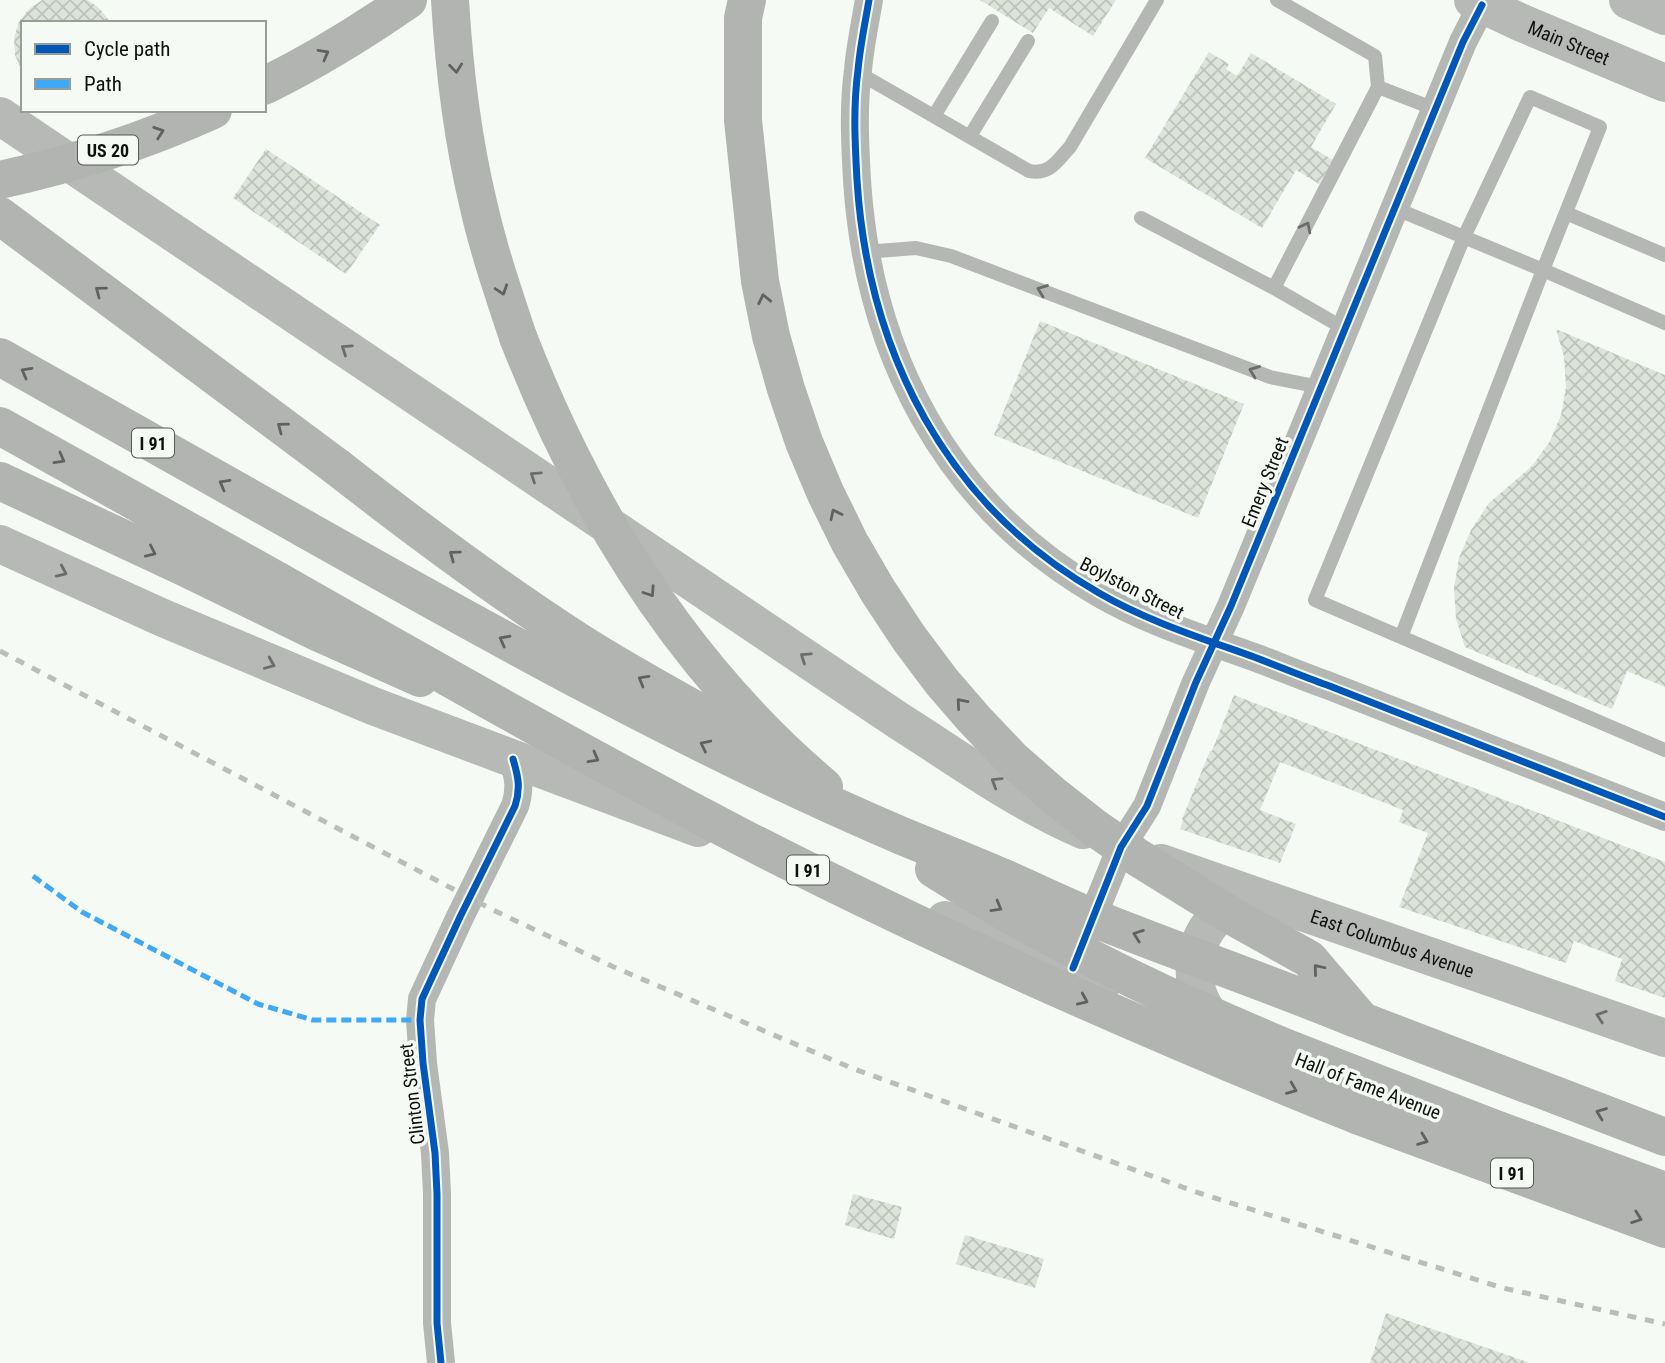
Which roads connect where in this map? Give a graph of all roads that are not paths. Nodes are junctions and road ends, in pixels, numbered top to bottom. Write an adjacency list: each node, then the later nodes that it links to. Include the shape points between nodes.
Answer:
1 (408, 0): 14 (highway, one-way to 1, via 330,51)
2 (450, 0): 52 (highway, one-way to 52, bridge, via 469,161 489,245 537,385 579,475 623,552 713,677 778,747 850,810 935,869 1087,956 1241,1029)
3 (747, 0): 48 (highway, one-way to 3, bridge, via 1309,959 1137,857 1012,759 942,682 878,592 809,455 771,336 760,281 743,120)
4 (869, 0): 12 (street, Boylston Street)
5 (1157, 0): 20 (lane, via 1070,147 1052,166 1040,173 1029,172)
6 (1277, 0): 15 (lane, via 1375,56)
7 (1628, 0): 9 (main road)
8 (1477, 2): 13 (main road, Main Street); 16 (street, Emery Street)
9 (1665, 16)
10 (992, 21): 19 (lane)
11 (1028, 41): 20 (lane)
12 (857, 72): 19 (lane); 27 (street, Boylston Street, via 856,154)
13 (1665, 83)
14 (266, 85)
15 (1378, 87): 16 (lane); 30 (lane, one-way to 15)
16 (1435, 108): 22 (street, Emery Street)
17 (209, 112): 21 (highway, US 20, one-way to 17, bridge, via 130,143)
18 (0, 116): 44 (main road, East Columbus Avenue, one-way to 18, via 1060,820 899,721)
19 (934, 116): 20 (lane)
20 (970, 136)
21 (0, 180)
22 (1394, 208): 26 (lane); 32 (street, Emery Street)
23 (1566, 212): 26 (lane, via 1600,127 1530,97); 28 (lane); 29 (lane)
24 (0, 216): 45 (highway, one-way to 24, bridge, via 712,720 579,642 391,509)
25 (1141, 218): 30 (lane)
26 (1464, 237): 29 (lane); 39 (lane, via 1315,600)
27 (865, 253): 34 (lane, one-way to 27, via 1270,377 951,256 916,248); 40 (street, Boylston Street, via 877,305 908,387 948,456 993,511 1059,568 1100,593)
28 (1665, 255)
29 (1543, 270): 31 (lane); 39 (lane)
30 (1275, 288): 32 (lane)
31 (1665, 323)
32 (1345, 329): 34 (street, Emery Street)
33 (0, 357): 45 (highway, I 91, one-way to 33, bridge, via 699,743 502,639)
34 (1320, 387): 40 (street, Emery Street)
35 (0, 426): 38 (highway, I 91, one-way to 38)
36 (0, 481): 38 (highway, one-way to 38)
37 (0, 544): 42 (main road, Hall of Fame Avenue, one-way to 42, via 266,662)
38 (270, 593): 54 (highway, I 91, one-way to 54, bridge, via 758,846 1062,991 1359,1116)
39 (1401, 637): 41 (lane)
40 (1214, 643): 43 (street, Boylston Street); 44 (street, Emery Street, via 1147,806)
41 (1665, 750)
42 (513, 759): 47 (main road, Hall of Fame Avenue); 55 (street, Clinton Street, via 519,786 515,806 422,999 422,1052 435,1153)
43 (1665, 817)
44 (1121, 847): 46 (main road, East Columbus Avenue); 47 (street, Emery Street)
45 (1004, 878): 48 (highway, I 91, one-way to 45, bridge, via 1104,922)
46 (1260, 897): 49 (main road, via 1238,902 1220,914 1197,950 1194,972 1198,993); 50 (main road, East Columbus Avenue, one-way to 46)
47 (1073, 968): 49 (main road, Hall of Fame Avenue)
48 (1362, 1021): 51 (highway, I 91, one-way to 48)
49 (1223, 1029): 53 (main road, Hall of Fame Avenue)
50 (1665, 1038)
51 (1665, 1137)
52 (1665, 1191)
53 (1665, 1199)
54 (1665, 1228)
55 (441, 1363)

